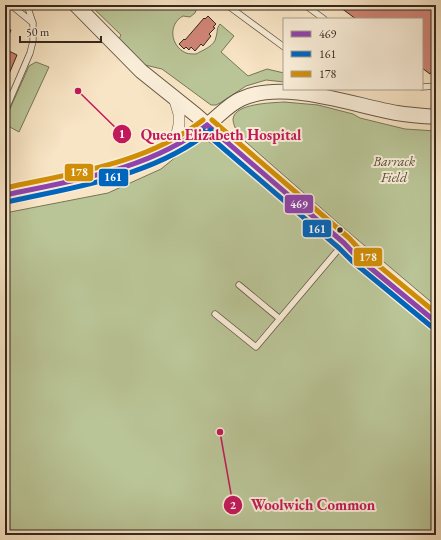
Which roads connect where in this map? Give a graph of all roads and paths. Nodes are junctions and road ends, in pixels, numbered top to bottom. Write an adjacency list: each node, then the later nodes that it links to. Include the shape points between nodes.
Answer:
1 (11, 5): 7 (lane)
2 (27, 5): 7 (lane)
3 (76, 5): 11 (street, via 141,71)
4 (227, 5): 8 (lane)
5 (305, 5): 6 (lane)
6 (323, 18)
7 (33, 23): 12 (lane, via 30,53)
8 (283, 46)
9 (436, 86): 10 (lane)
10 (423, 87)
11 (174, 97): 14 (street); 15 (street, via 179,114)
12 (5, 111)
13 (436, 117): 14 (street, via 397,113 312,95 273,92 240,99)
14 (207, 125): 15 (street); 17 (street)
15 (174, 147): 16 (street, via 126,167)
16 (5, 195)
17 (344, 242): 20 (lane); 21 (street, via 356,256)
18 (239, 285): 20 (lane)
19 (215, 314): 20 (lane, via 256,347)
20 (280, 319)
21 (436, 322)

